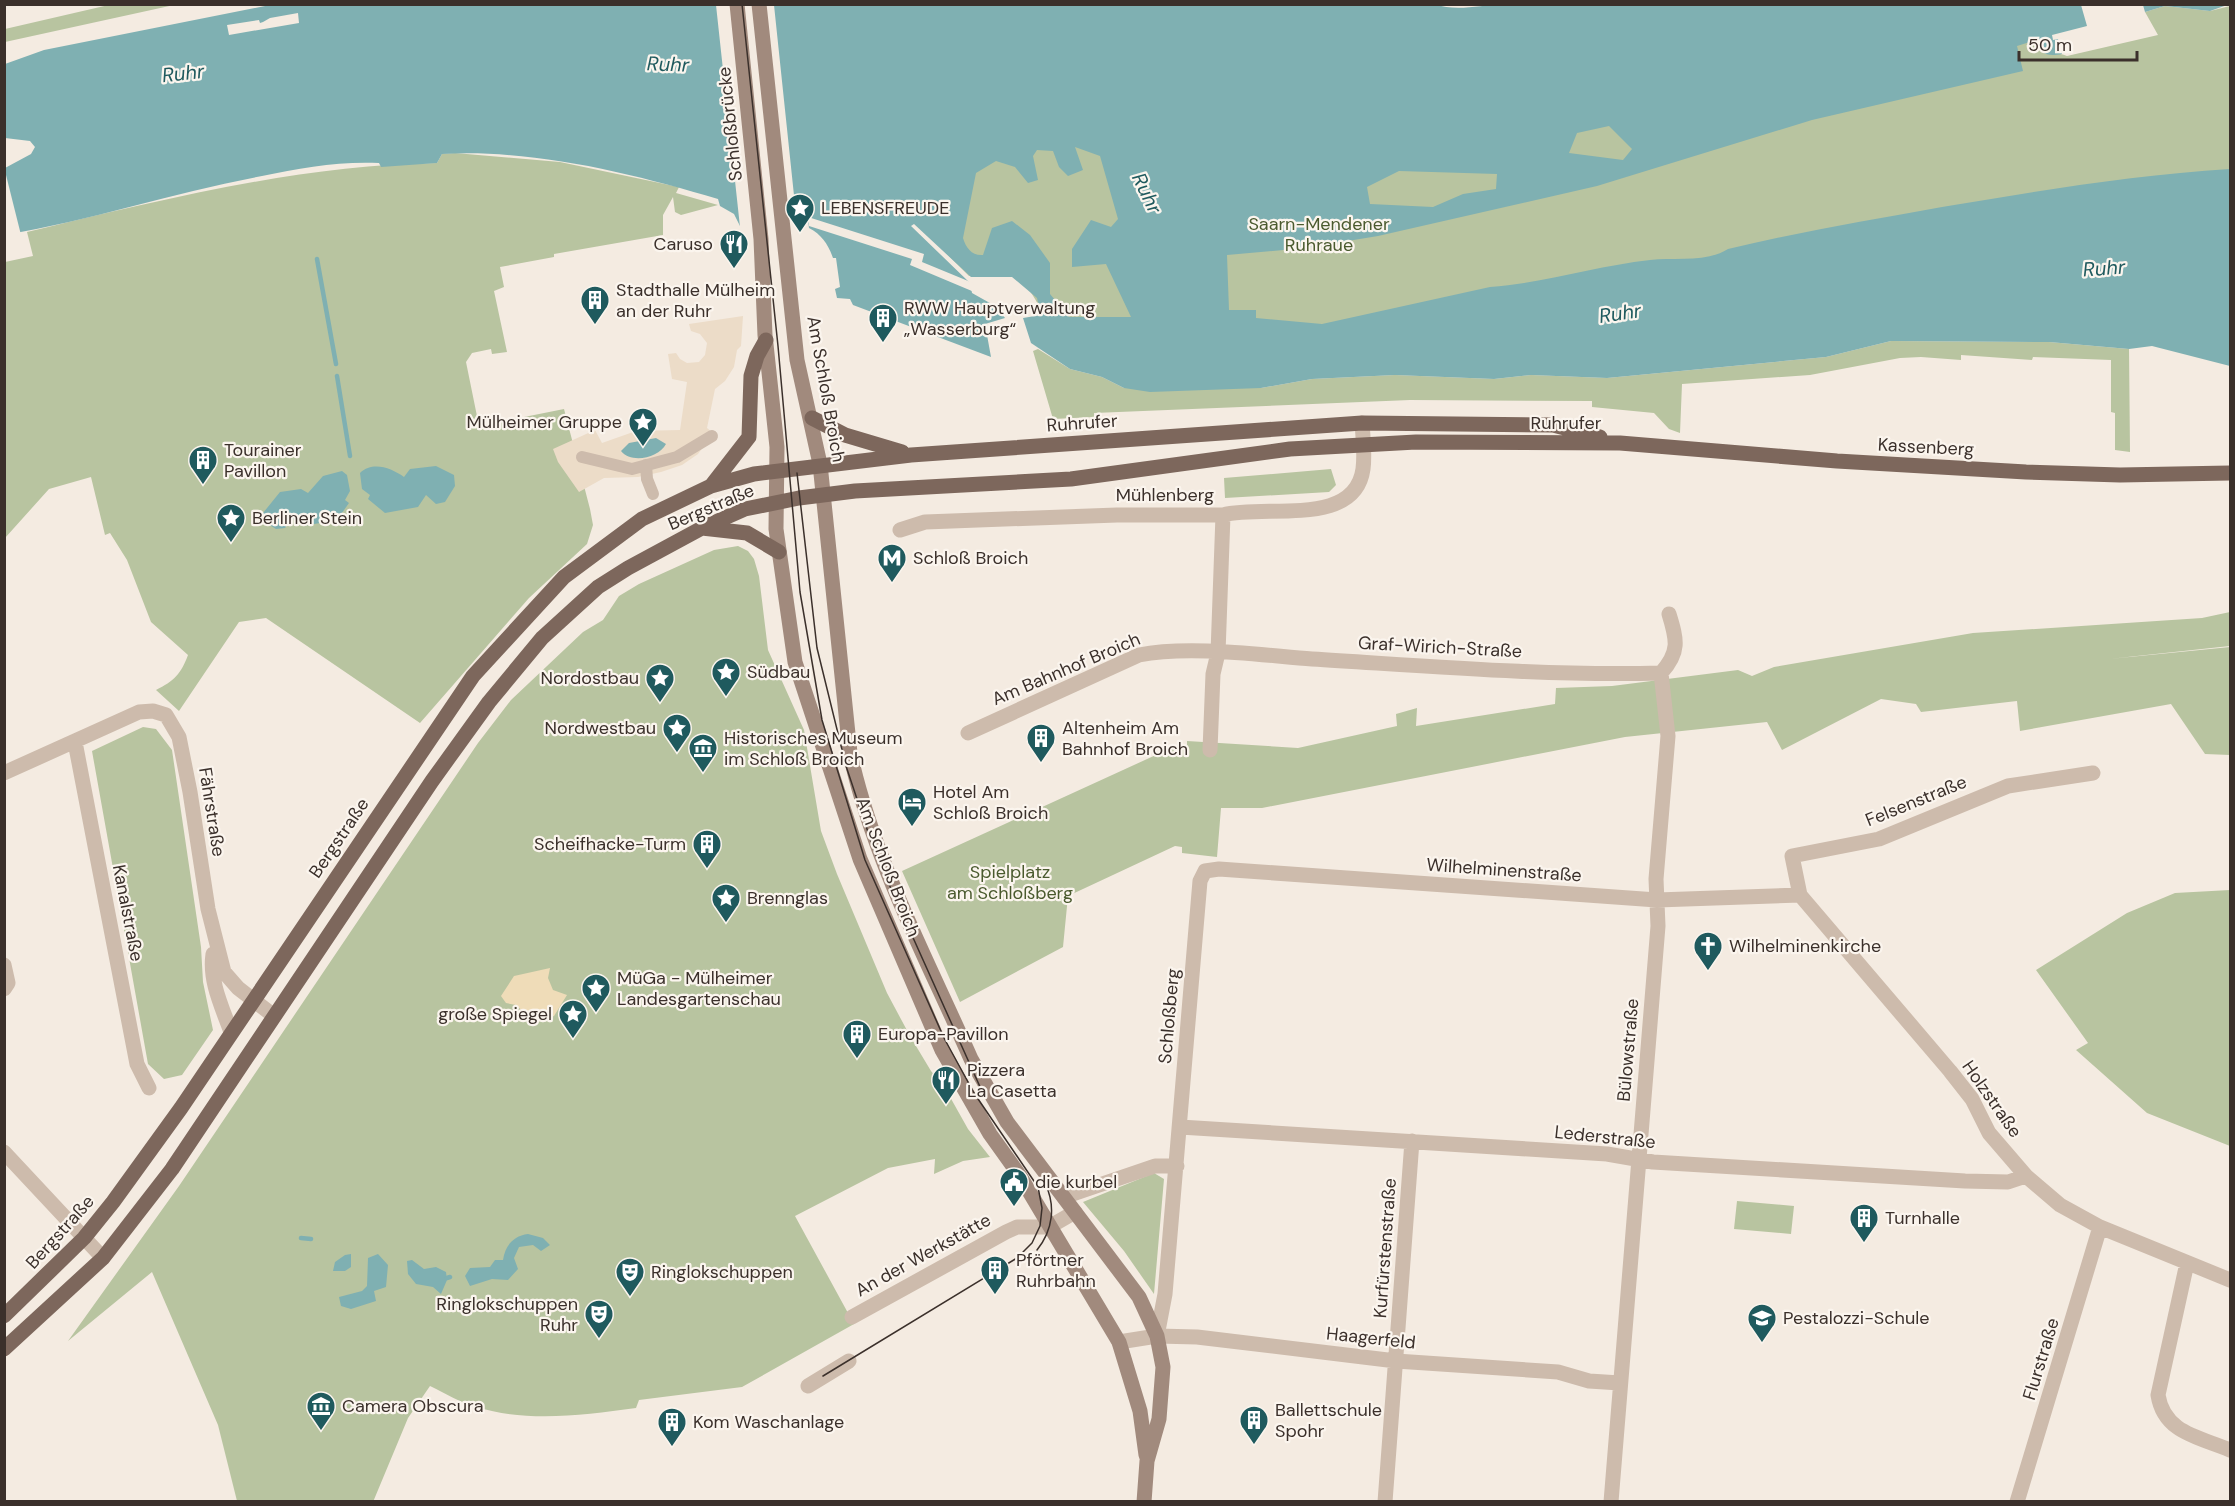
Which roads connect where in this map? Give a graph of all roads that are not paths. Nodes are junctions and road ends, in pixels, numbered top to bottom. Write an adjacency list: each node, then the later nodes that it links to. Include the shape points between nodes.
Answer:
1 (737, 4): 3 (main road, Schloßbrücke)
2 (759, 4): 5 (main road, Am Schloß Broich, via 797,360)
3 (761, 239): 4 (main road, Am Schloß Broich)
4 (765, 338): 14 (main road, Am Schloß Broich); 16 (main road, via 751,376 749,437)
5 (812, 418): 10 (main road, via 845,435); 12 (main road, Am Schloß Broich)
6 (1362, 423): 8 (main road, Ruhrufer, via 1553,425); 9 (street, Mühlenberg); 10 (main road, Ruhrufer)
7 (712, 436): 13 (street, via 677,458)
8 (1620, 443): 9 (main road, Ruhrufer); 15 (main road, Kassenberg, via 2026,472)
9 (1363, 445): 18 (main road, Ruhrufer, via 1290,449 1071,479); 20 (street, Mühlenberg, via 1360,481 1352,495 1342,502 1325,508 1237,511)
10 (911, 455): 12 (main road, Ruhrufer)
11 (582, 457): 13 (street, via 632,469)
12 (820, 464): 14 (main road, Ruhrufer); 18 (main road, Am Schloß Broich)
13 (646, 465): 17 (street)
14 (777, 470): 16 (main road, Bergstraße); 19 (main road, Am Schloß Broich)
15 (2230, 472)
16 (711, 486): 38 (main road, Bergstraße, via 642,519 564,577 480,668)
17 (653, 494)
18 (824, 494): 19 (main road, Ruhrufer); 48 (main road, Am Schloß Broich, via 850,753 859,794 971,1059 1007,1122)
19 (776, 502): 21 (main road, Bergstraße, via 746,509); 23 (main road, Am Schloß Broich)
20 (1223, 515): 22 (street, Mühlenberg, via 1117,514 925,522); 25 (street)
21 (702, 528): 23 (main road, via 747,533); 39 (main road, Bergstraße, via 598,587 542,638 432,781)
22 (900, 530)
23 (779, 552): 50 (main road, Am Schloß Broich, via 795,662 860,859 942,1050)
24 (1669, 614): 26 (street, via 1676,635 1675,656)
25 (1218, 653): 26 (street, Graf-Wirich-Straße, via 1510,671); 27 (street, Am Bahnhof Broich, via 1139,655); 29 (street, via 1213,674)
26 (1661, 675): 34 (street, Bülowstraße, via 1668,729)
27 (968, 733)
28 (75, 742): 30 (street); 35 (street, Fährstraße, via 139,712 166,715 179,737); 41 (street, Kanalstraße, via 137,1065)
29 (1210, 750)
30 (4, 772)
31 (2094, 773): 33 (street, Felsenstraße, via 2008,786 1879,839 1792,856)
32 (1205, 871): 34 (street, Wilhelminenstraße); 42 (street, Schloßberg, via 1200,881)
33 (1800, 895): 34 (street, Wilhelminenstraße); 47 (street, Holzstraße, via 1950,1071 1972,1099 1989,1133)
34 (1657, 900): 45 (street, Bülowstraße)
35 (216, 945): 38 (street, Fährstraße, via 224,972); 40 (street, Fährstraße, via 212,968)
36 (4, 965): 37 (street, via 8,983)
37 (4, 989)
38 (253, 1000): 39 (street, Fährstraße); 40 (main road, Bergstraße)
39 (274, 1016): 53 (main road, Bergstraße, via 172,1169)
40 (231, 1032): 52 (main road, Bergstraße)
41 (149, 1088)
42 (1180, 1127): 43 (street, Lederstraße); 46 (street, Schloßberg)
43 (1412, 1141): 45 (street, Lederstraße, via 1606,1154); 62 (street, Kurfürstenstraße)
44 (4, 1152): 52 (street)
45 (1638, 1161): 47 (street, Lederstraße, via 1965,1181 2008,1182); 63 (street, Bülowstraße)
46 (1177, 1166): 48 (street, via 1155,1166); 58 (street, Schloßberg, via 1165,1294)
47 (2026, 1176): 51 (street, Holzstraße, via 2060,1205)
48 (1064, 1197): 49 (main road, Am Schloß Broich)
49 (1075, 1212): 50 (street); 58 (main road, Am Schloß Broich, via 1138,1297)
50 (1049, 1227): 57 (street, An der Werkstätte, via 1017,1227 1006,1232); 59 (main road, Am Schloß Broich)
51 (2100, 1227): 54 (street, Holzstraße); 70 (street, Flurstraße)
52 (84, 1238): 53 (street); 56 (main road, Bergstraße)
53 (103, 1258): 60 (main road, Bergstraße)
54 (2187, 1263): 55 (street, Holzstraße); 65 (street, via 2158,1395 2160,1408 2167,1421 2177,1428)
55 (2230, 1280)
56 (4, 1316)
57 (852, 1317)
58 (1157, 1336): 59 (street, Haagerfeld); 62 (street, Haagerfeld, via 1197,1337); 66 (main road, Am Schloß Broich, via 1163,1366 1159,1419)
59 (1119, 1342): 66 (main road, Am Schloß Broich, via 1140,1411)
60 (4, 1349)
61 (849, 1361): 64 (street)
62 (1396, 1361): 63 (street, Haagerfeld, via 1558,1372 1589,1382); 68 (street, Kurfürstenstraße)
63 (1620, 1383): 69 (street, Bülowstraße)
64 (808, 1386)
65 (2230, 1450)
66 (1147, 1461): 67 (main road)
67 (1144, 1502)
68 (1385, 1502)
69 (1611, 1502)
70 (2018, 1502)

